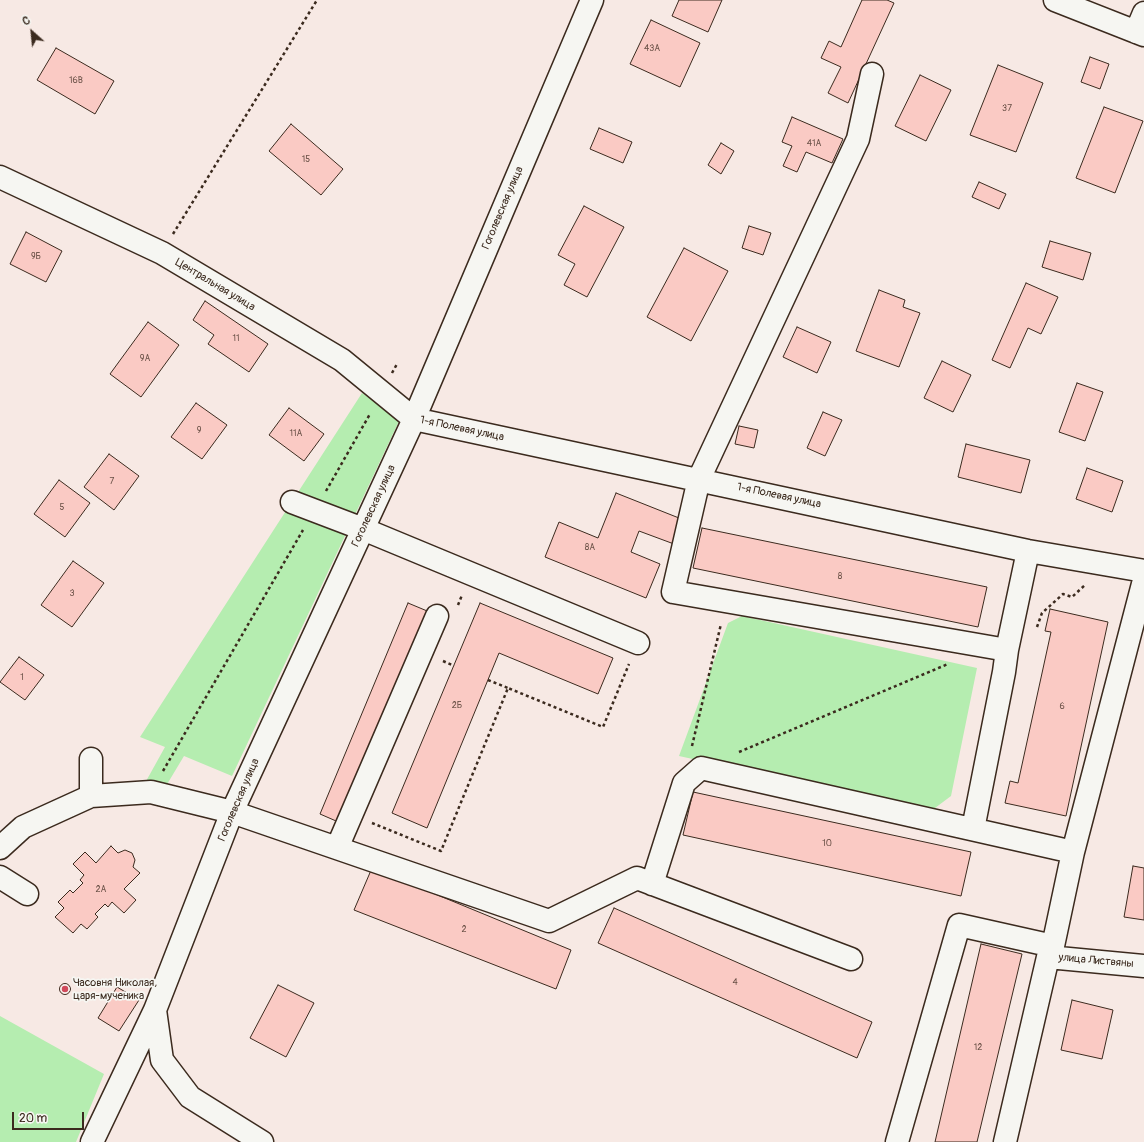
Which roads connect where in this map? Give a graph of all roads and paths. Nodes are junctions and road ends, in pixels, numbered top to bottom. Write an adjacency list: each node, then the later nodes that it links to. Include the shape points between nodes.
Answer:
1 (316, 0): 7 (path)
2 (592, 0): 10 (street, Гоголевская улица)
3 (1055, 0): 4 (street)
4 (1141, 27)
5 (872, 74): 11 (street, via 858,139)
6 (0, 177): 7 (street, Центральная улица)
7 (162, 253): 9 (street, Центральная улица, via 342,360)
8 (396, 364): 9 (path)
9 (382, 393): 10 (street, Центральная улица); 13 (path)
10 (414, 419): 11 (street, 1-я Полевая улица); 14 (street, Гоголевская улица)
11 (699, 479): 15 (street, 1-я Полевая улица); 19 (street, via 673,592)
12 (292, 502): 13 (street)
13 (314, 510): 14 (street); 30 (path)
14 (363, 529): 22 (street); 32 (street, Гоголевская улица)
15 (1028, 551): 16 (street, 1-я Полевая улица); 23 (street)
16 (1109, 564): 17 (street, 1-я Полевая улица); 21 (path, via 1072,597 1063,594 1042,613)
17 (1144, 571)
18 (1144, 580): 38 (street)
19 (727, 601): 23 (street); 29 (path)
20 (437, 616): 37 (street)
21 (1035, 635)
22 (638, 643): 26 (path, via 603,727)
23 (1007, 650): 35 (street)
24 (954, 662): 27 (path)
25 (488, 680): 26 (path)
26 (508, 688): 34 (path, via 441,851)
27 (738, 752)
28 (92, 759): 31 (street)
29 (684, 783): 35 (street, via 701,768); 40 (street)
30 (151, 792): 31 (street); 32 (street)
31 (91, 796): 36 (street, via 23,827)
32 (232, 812): 33 (street); 37 (street); 45 (street, Гоголевская улица)
33 (199, 817)
34 (368, 821)
35 (973, 829): 38 (street)
36 (0, 848)
37 (337, 848): 40 (street, via 549,921 637,878)
38 (1073, 852): 42 (street)
39 (0, 877): 41 (street)
40 (652, 884): 43 (street)
41 (27, 894)
42 (1050, 951): 44 (street, улица Листвяны); 48 (street, улица Листвяны, via 959,925); 49 (street)
43 (851, 959)
44 (1144, 966)
45 (155, 1010): 46 (street, Гоголевская улица, via 126,1051); 47 (street, via 162,1060 190,1097)
46 (92, 1142)
47 (262, 1142)
48 (897, 1142)
49 (1005, 1142)

